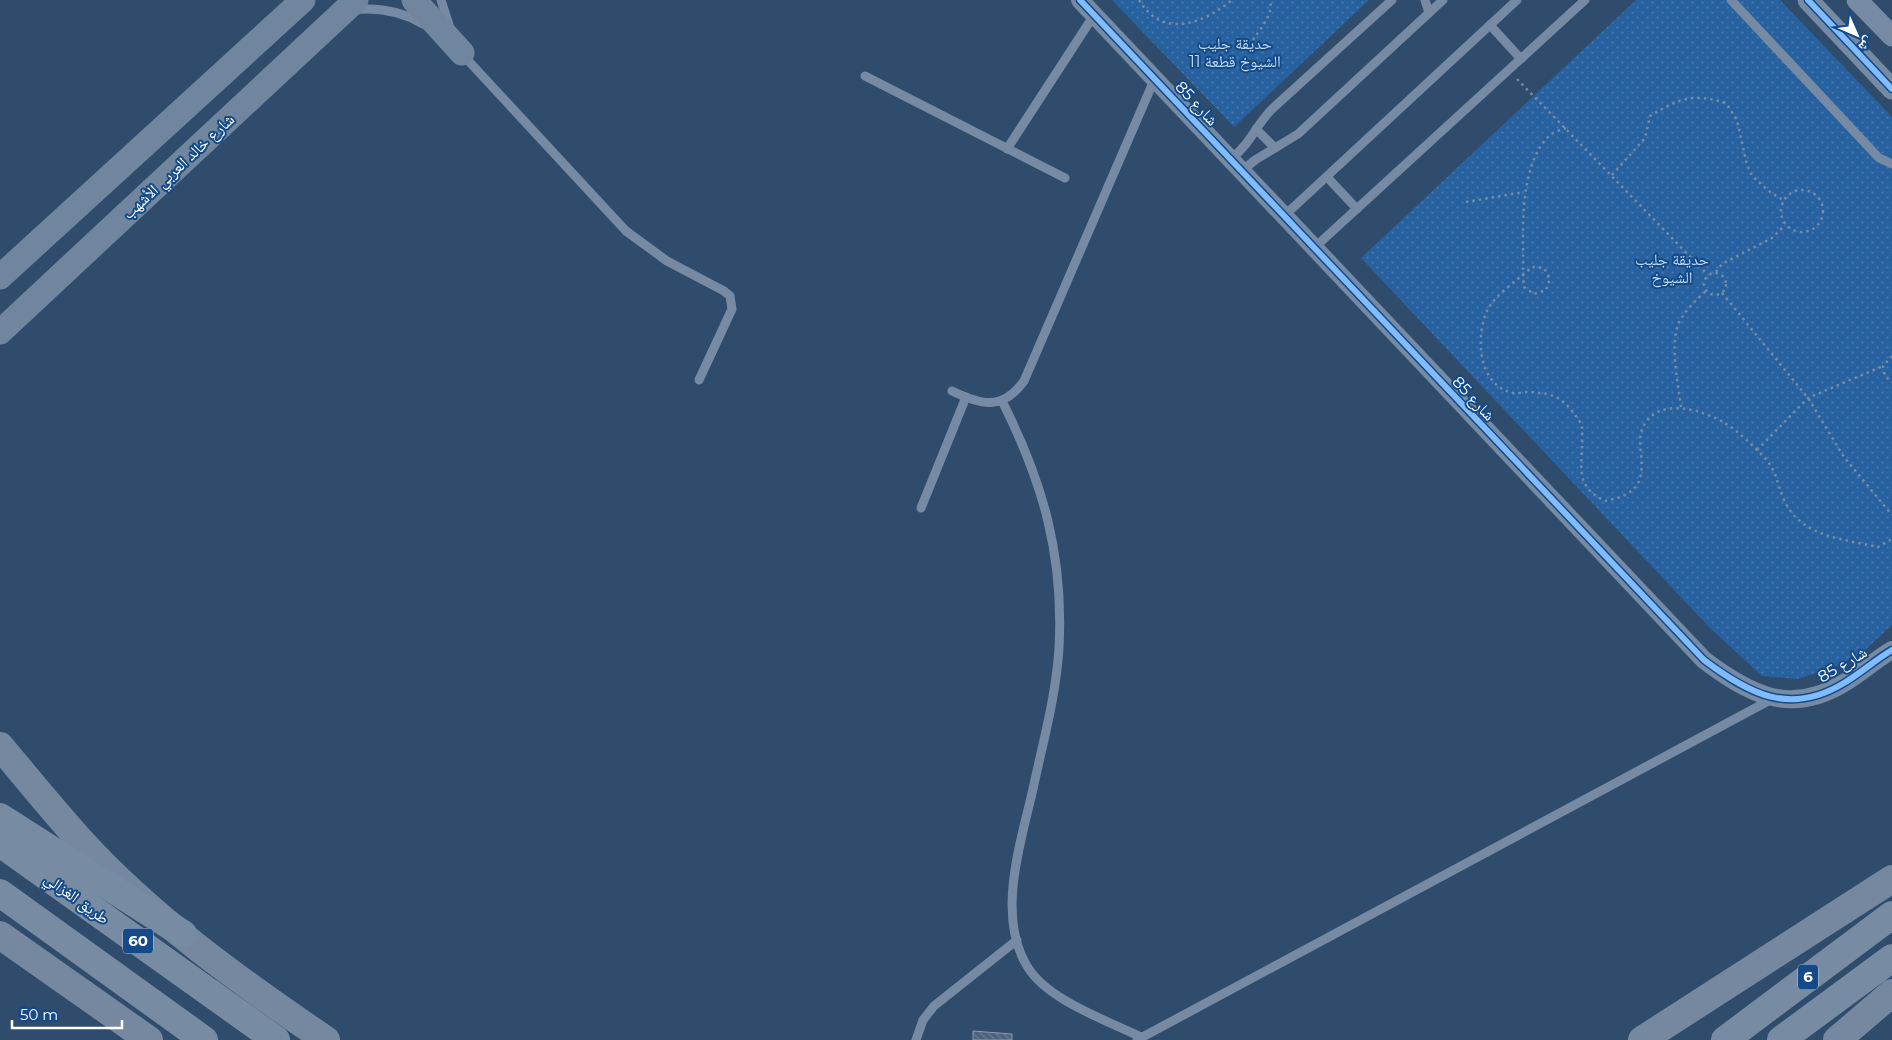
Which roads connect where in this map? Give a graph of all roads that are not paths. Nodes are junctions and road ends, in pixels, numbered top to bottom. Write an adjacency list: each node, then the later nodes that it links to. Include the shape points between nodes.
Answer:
1 (303, 0): 33 (main road)
2 (414, 0): 18 (main road)
3 (441, 0): 18 (lane)
4 (1080, 0): 15 (street, شارع 85)
5 (1392, 0): 23 (lane, via 1271,110)
6 (1425, 0): 14 (lane)
7 (1443, 0): 14 (lane)
8 (1517, 0): 16 (lane)
9 (1585, 0): 19 (lane)
10 (1731, 0): 26 (lane, via 1879,158)
11 (1808, 0): 22 (street)
12 (1857, 0): 17 (street)
13 (349, 6): 18 (lane, via 402,14 429,27); 34 (main road, شارع خالد العربي الأشهب)
14 (1430, 12): 24 (lane, via 1298,134)
15 (1094, 15): 21 (street, شارع 85); 25 (lane)
16 (1490, 25): 19 (lane); 28 (lane)
17 (1892, 36)
18 (462, 54): 35 (lane, via 626,231 667,261 730,296 732,309)
19 (1521, 59): 30 (lane)
20 (865, 76): 25 (lane)
21 (1155, 78): 27 (street, شارع 85); 38 (lane, via 1024,381)
22 (1892, 89)
23 (1256, 129): 24 (lane); 27 (lane)
24 (1275, 148): 27 (lane, via 1255,160)
25 (1007, 149): 29 (lane)
26 (1892, 164)
27 (1237, 165): 31 (street, شارع 85)
28 (1327, 177): 30 (lane); 31 (lane)
29 (1065, 178)
30 (1358, 208): 32 (lane)
31 (1284, 216): 32 (street, شارع 85)
32 (1314, 248): 41 (street, شارع 85, via 1685,642 1725,676)
33 (0, 277)
34 (0, 332)
35 (699, 380)
36 (952, 390): 37 (lane)
37 (966, 397): 38 (lane, via 985,403); 39 (lane)
38 (1002, 401): 50 (lane, via 1025,446 1042,494 1054,544 1059,596 1059,648 1053,700 1014,875 1012,908)
39 (921, 508)
40 (1892, 650): 41 (street, شارع 85, via 1843,684 1821,694 1797,699)
41 (1772, 699): 54 (lane)
42 (0, 746): 48 (main road, via 80,840)
43 (0, 818): 48 (highway)
44 (0, 843): 57 (highway, طريق الغزالي / 60)
45 (1892, 879): 53 (main road)
46 (0, 893): 56 (highway, 60)
47 (1892, 915): 60 (highway, 6)
48 (183, 934): 58 (main road)
49 (0, 935): 55 (main road)
50 (1017, 940): 54 (lane, via 1026,966 1044,987); 59 (lane, via 934,1006)
51 (1892, 958): 61 (highway, 6)
52 (1892, 993): 62 (main road)
53 (1648, 1037)
54 (1139, 1039)
55 (149, 1040)
56 (204, 1040)
57 (276, 1040)
58 (326, 1040)
59 (916, 1040)
60 (1725, 1040)
61 (1781, 1040)
62 (1837, 1040)

